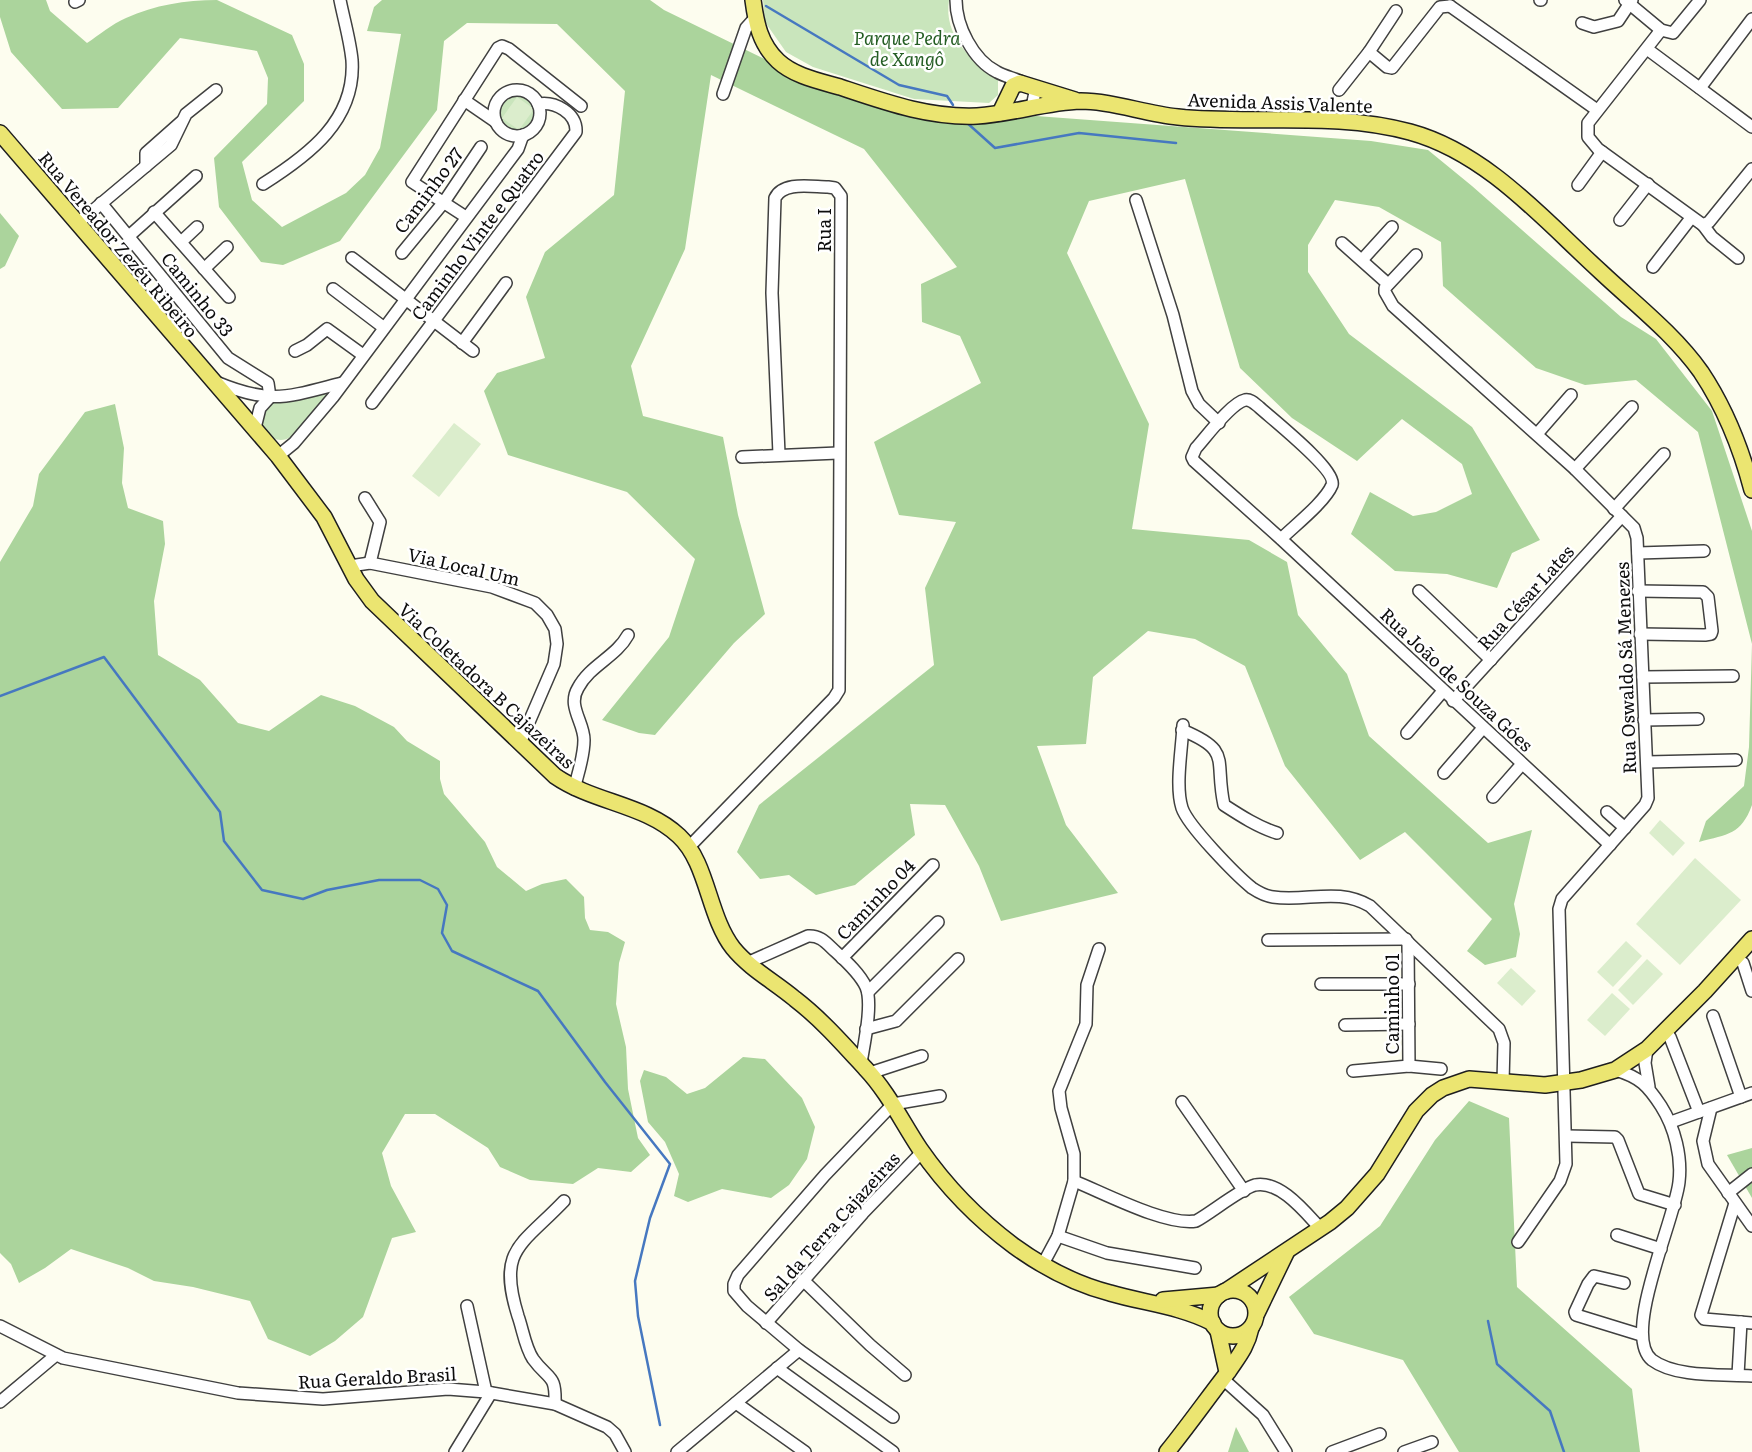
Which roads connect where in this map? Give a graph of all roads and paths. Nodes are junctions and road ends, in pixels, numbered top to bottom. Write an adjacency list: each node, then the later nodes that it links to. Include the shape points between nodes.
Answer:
1 (340, 0): 37 (street, via 352,61 352,78 343,111 318,144)
2 (753, 0): 8 (main road, Avenida Assis Valente)
3 (956, 0): 14 (street, via 956,14 964,33 980,58)
4 (1700, 0): 11 (street, via 1677,30 1672,33)
5 (1629, 1): 10 (street, via 1618,21 1594,27); 11 (street)
6 (1444, 3): 12 (street, via 1392,68 1386,67); 26 (street)
7 (1396, 11): 12 (street)
8 (755, 18): 20 (street, via 746,28); 28 (main road, Avenida Assis Valente, via 761,38 779,62 816,80 917,110 978,116)
9 (1752, 19): 16 (street)
10 (1582, 24)
11 (1661, 30): 13 (street)
12 (1371, 47): 19 (street)
13 (1647, 49): 16 (street); 26 (street)
14 (996, 72): 15 (street); 18 (street)
15 (1026, 83): 18 (main road, via 1016,84); 22 (main road); 25 (street, via 1035,92)
16 (1700, 88): 30 (street)
17 (216, 90): 42 (street, via 186,114 174,142)
18 (1010, 90): 25 (street, via 1012,99); 28 (main road)
19 (1339, 90)
20 (723, 94)
21 (464, 100): 24 (street, via 502,46); 29 (street); 41 (street, via 412,182)
22 (1081, 101): 25 (main road, Avenida Assis Valente); 89 (main road, Avenida Assis Valente, via 1177,117 1338,120 1376,124 1415,133 1469,160 1519,196 1688,356 1712,390 1737,441)
23 (538, 104): 29 (street, via 529,94 511,92 497,103); 32 (street, via 536,126); 67 (street, Caminho Vinte e Quatro, via 551,104 565,110 574,120 576,132)
24 (581, 106)
25 (1026, 108): 28 (main road, Avenida Assis Valente)
26 (1597, 110): 34 (street, via 1588,123 1587,134)
27 (1752, 112): 30 (street)
28 (1000, 113)
29 (496, 122): 32 (street, via 510,135)
30 (1748, 125)
31 (0, 133): 47 (main road, Rua Vereador Zezéu Ribeiro)
32 (523, 135): 44 (street, via 518,148)
33 (481, 147): 41 (street, Caminho 27)
34 (1602, 152): 38 (street); 39 (street)
35 (1752, 169): 48 (street, via 1709,222)
36 (196, 176): 43 (street)
37 (263, 184)
38 (1648, 184): 45 (street); 46 (street)
39 (1578, 185)
40 (1136, 200): 79 (street, via 1173,315 1192,391 1198,404)
41 (444, 202): 44 (street); 55 (street, Caminho 27)
42 (101, 203): 47 (street); 51 (street, Caminho 33)
43 (154, 212): 51 (street); 52 (street)
44 (466, 218): 66 (street)
45 (1691, 218): 48 (street); 60 (street)
46 (1620, 220)
47 (78, 223): 73 (main road, Rua Vereador Zezéu Ribeiro)
48 (1703, 225): 58 (street, via 1712,237)
49 (1392, 227): 59 (street)
50 (197, 228): 52 (street)
51 (129, 236): 76 (street, Caminho 33, via 228,358 268,382)
52 (181, 242): 61 (street)
53 (1342, 243): 59 (street)
54 (227, 248): 61 (street)
55 (402, 253)
56 (1416, 255): 63 (street)
57 (352, 258): 66 (street)
58 (1738, 258)
59 (1362, 260): 63 (street)
60 (1653, 267)
61 (204, 269): 65 (street)
62 (506, 283): 69 (street)
63 (1388, 284): 81 (street, Rua Oswaldo Sá Menezes, via 1385,292 1388,299 1407,320)
64 (333, 289): 68 (street)
65 (229, 297)
66 (405, 297): 67 (street); 68 (street)
67 (434, 321): 69 (street); 77 (street, Caminho Vinte e Quatro)
68 (383, 327): 72 (street)
69 (462, 343): 71 (street)
70 (295, 351): 72 (street, via 328,329)
71 (473, 351)
72 (363, 355): 74 (street)
73 (210, 379): 76 (street, Rua Vereador Zezéu Ribeiro, via 242,392); 80 (main road, Rua Vereador Zezéu Ribeiro)
74 (342, 383): 76 (street, Rua Vereador Zezéu Ribeiro, via 287,397); 86 (street, via 294,443)
75 (1571, 395): 81 (street)
76 (270, 397): 80 (street, via 260,408)
77 (372, 403)
78 (1632, 407): 88 (street)
79 (1219, 423): 92 (street, Rua João de Souza Góes, via 1196,448 1192,457 1194,461); 92 (street, Rua João de Souza Góes, via 1239,403 1252,402 1332,477 1328,492)
80 (255, 428): 82 (main road, Rua Vereador Zezéu Ribeiro)
81 (1537, 434): 88 (street, Rua Oswaldo Sá Menezes)
82 (268, 444): 86 (main road, Via Coletadora B Cajazeiras)
83 (838, 452): 84 (street); 84 (street, Rua I, via 840,196 835,188 785,187 776,198 772,293); 121 (street, Rua I, via 840,684 837,694)
84 (779, 454): 87 (street)
85 (1664, 454): 91 (street, Rua César Lates)
86 (278, 456): 96 (main road, Via Coletadora B Cajazeiras, via 324,517)
87 (742, 457)
88 (1575, 469): 91 (street, Rua Oswaldo Sá Menezes)
89 (1752, 490)
90 (365, 498): 95 (street, via 380,522)
91 (1618, 513): 94 (street, Rua Oswaldo Sá Menezes, via 1634,528); 101 (street, Rua César Lates)
92 (1281, 539): 104 (street, Rua João de Souza Góes)
93 (1704, 551): 94 (street)
94 (1638, 553): 98 (street, Rua Oswaldo Sá Menezes)
95 (370, 563): 96 (street, Via Local Um); 110 (street, Via Local Um, via 511,592 535,603 547,615 555,629 554,664)
96 (350, 566): 110 (main road, Via Coletadora B Cajazeiras, via 376,606)
97 (1418, 591): 101 (street)
98 (1638, 591): 99 (street, Rua Oswaldo Sá Menezes); 99 (street, via 1699,591 1708,597 1712,631 1708,635)
99 (1640, 634): 103 (street, Rua Oswaldo Sá Menezes)
100 (628, 635): 115 (street, via 616,652 590,671 577,688 573,700 584,737)
101 (1491, 660): 105 (street, Rua César Lates)
102 (1733, 676): 103 (street)
103 (1643, 677): 107 (street, Rua Oswaldo Sá Menezes)
104 (1443, 691): 105 (street, Rua João de Souza Góes); 109 (street)
105 (1453, 701): 108 (street, Rua João de Souza Góes)
106 (1698, 719): 107 (street)
107 (1644, 720): 112 (street, Rua Oswaldo Sá Menezes)
108 (1483, 728): 113 (street, Rua João de Souza Góes); 114 (street)
109 (1407, 733)
110 (520, 743): 115 (main road, Via Coletadora B Cajazeiras, via 554,776)
111 (1736, 760): 112 (street)
112 (1647, 762): 118 (street, Rua Oswaldo Sá Menezes, via 1648,798)
113 (1522, 764): 116 (street); 120 (street, Rua João de Souza Góes)
114 (1444, 773)
115 (574, 789): 121 (main road, Via Coletadora B Cajazeiras, via 655,819)
116 (1493, 797)
117 (1607, 812): 118 (street)
118 (1625, 828): 120 (street, Rua Oswaldo Sá Menezes)
119 (1277, 833): 126 (street, via 1257,826 1224,805 1218,754 1211,744 1182,727 1180,795 1186,818 1254,889 1274,897 1350,897 1370,906)
120 (1610, 845): 149 (street, Rua Oswaldo Sá Menezes, via 1565,894 1560,909)
121 (690, 847): 130 (main road, Via Coletadora B Cajazeiras, via 726,936)
122 (933, 865): 128 (street, Caminho 04)
123 (938, 922): 135 (street)
124 (1751, 938): 141 (main road, via 1705,991)
125 (1268, 940): 126 (street)
126 (1407, 940): 133 (street, Caminho 01); 148 (street, via 1499,1030 1504,1043)
127 (1099, 949): 161 (street, via 1087,985 1086,1024 1059,1091 1074,1154)
128 (842, 958): 130 (street, via 814,935); 135 (street, via 861,978)
129 (958, 959): 139 (street, via 896,1021)
130 (747, 962): 144 (main road, Via Coletadora B Cajazeiras, via 797,1000)
131 (1743, 963): 134 (street)
132 (1321, 984): 133 (street)
133 (1408, 984): 137 (street, Caminho 01)
134 (1752, 991)
135 (868, 992): 139 (street)
136 (1713, 1016): 151 (street)
137 (1409, 1024): 138 (street); 143 (street, Caminho 01)
138 (1345, 1025)
139 (866, 1029): 144 (street)
140 (1670, 1037): 156 (street)
141 (1647, 1049): 146 (main road); 150 (street, via 1645,1063)
142 (922, 1056): 144 (street)
143 (1409, 1066): 145 (street); 147 (street)
144 (866, 1068): 154 (main road, Via Coletadora B Cajazeiras)
145 (1440, 1069)
146 (1615, 1070): 149 (main road); 150 (street)
147 (1353, 1071)
148 (1503, 1082): 149 (main road); 168 (main road, via 1469,1079 1443,1088 1424,1101 1377,1174 1347,1208)
149 (1565, 1083): 158 (street, Rua Oswaldo Sá Menezes)
150 (1649, 1087): 157 (street)
151 (1746, 1095): 155 (street)
152 (940, 1096): 154 (street)
153 (1182, 1102): 162 (street)
154 (893, 1104): 159 (main road, Via Coletadora B Cajazeiras); 183 (street, via 825,1175 738,1275 734,1284 737,1298)
155 (1711, 1108): 156 (street); 163 (street, via 1704,1130 1704,1152 1708,1164)
156 (1699, 1112): 157 (street)
157 (1671, 1122): 166 (street, via 1680,1164)
158 (1566, 1136): 166 (street, via 1615,1137 1639,1194); 171 (street, Rua Oswaldo Sá Menezes, via 1566,1164 1560,1182)
159 (922, 1152): 174 (main road, Via Coletadora B Cajazeiras, via 997,1233); 176 (street, Sal da Terra Cajazeiras)
160 (1752, 1174): 163 (street)
161 (1074, 1181): 162 (street, via 1159,1217 1187,1223 1208,1215); 170 (street)
162 (1244, 1191): 168 (street, via 1262,1185 1280,1192 1296,1202)
163 (1728, 1193): 165 (street)
164 (564, 1201): 198 (street, via 514,1253 509,1271 511,1295 529,1352 554,1381)
165 (1735, 1203): 167 (street); 182 (street, via 1702,1318)
166 (1675, 1205): 172 (street)
167 (1752, 1226)
168 (1320, 1228): 173 (main road)
169 (1617, 1235): 172 (street)
170 (1058, 1236): 174 (street); 175 (street, via 1107,1253)
171 (1518, 1242)
172 (1661, 1248): 187 (street, via 1643,1315)
173 (1288, 1250): 178 (main road); 181 (main road)
174 (1043, 1264): 179 (main road, Via Coletadora B Cajazeiras, via 1092,1288)
175 (1195, 1268)
176 (803, 1280): 183 (street, Sal da Terra Cajazeiras); 191 (street)
177 (1624, 1283): 187 (street, via 1594,1276 1575,1312 1596,1323)
178 (1222, 1293): 179 (main road, Via Coletadora B Cajazeiras, via 1179,1300); 181 (main road, via 1243,1292 1255,1304); 185 (main road, via 1211,1308)
179 (1143, 1300): 185 (main road, Via Coletadora B Cajazeiras, via 1186,1311)
180 (467, 1306): 195 (street)
181 (1257, 1312): 186 (main road)
182 (1746, 1322): 192 (street)
183 (766, 1323): 188 (street)
184 (0, 1326): 189 (street, Rua Geraldo Brasil)
185 (1216, 1327): 186 (main road, via 1232,1336 1239,1336); 193 (main road)
186 (1251, 1328): 193 (main road, via 1243,1352)
187 (1641, 1335): 192 (street, via 1646,1352 1661,1366 1680,1372)
188 (799, 1350): 190 (street); 199 (street)
189 (56, 1355): 195 (street, Rua Geraldo Brasil, via 238,1393 290,1398 352,1398 424,1389); 196 (street)
190 (778, 1368): 197 (street); 206 (street)
191 (906, 1375)
192 (1738, 1375): 194 (street)
193 (1225, 1376): 207 (main road); 208 (street, via 1263,1415)
194 (1752, 1376)
195 (488, 1392): 198 (street, Rua Geraldo Brasil); 202 (street)
196 (0, 1402)
197 (736, 1403): 204 (street); 205 (street)
198 (555, 1404): 203 (street, Rua Geraldo Brasil, via 607,1426)
199 (893, 1417)
200 (1380, 1434): 209 (street)
201 (1432, 1442): 210 (street)
202 (455, 1452)
203 (625, 1452)
204 (677, 1452)
205 (805, 1452)
206 (893, 1452)
207 (1167, 1452)
208 (1286, 1452)
209 (1332, 1452)
210 (1404, 1452)

